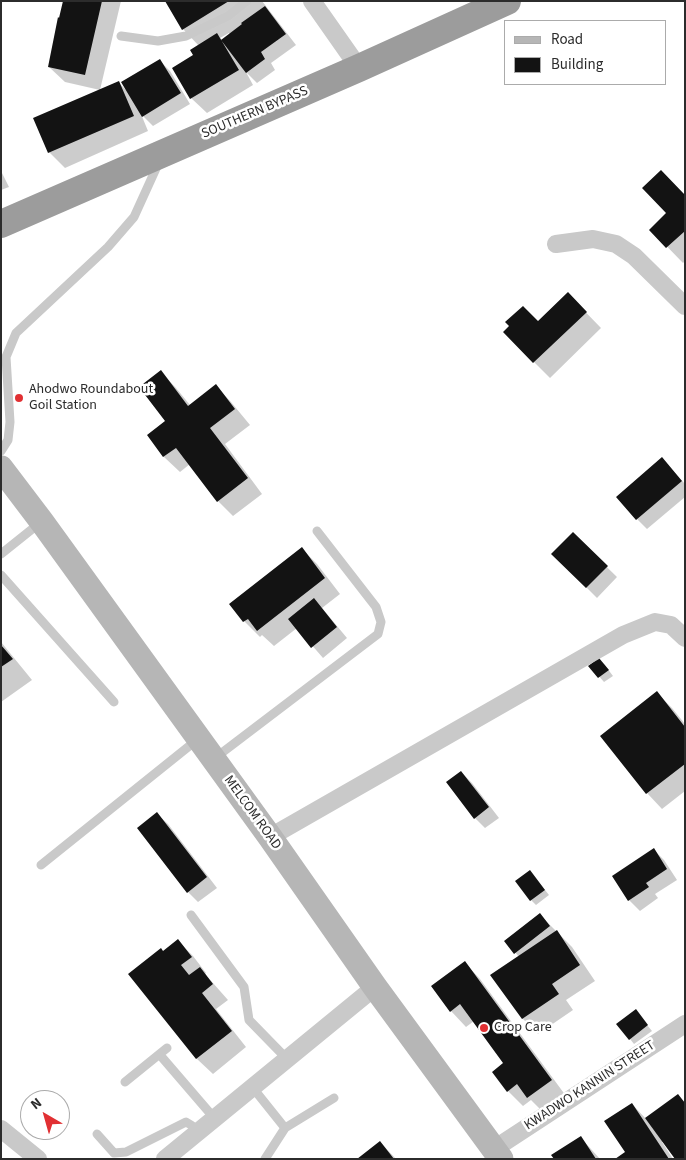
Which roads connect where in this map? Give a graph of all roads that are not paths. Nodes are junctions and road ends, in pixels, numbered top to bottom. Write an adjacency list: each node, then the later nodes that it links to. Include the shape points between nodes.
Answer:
1 (246, 1): 4 (lane, via 228,16 186,36 158,40)
2 (312, 1): 5 (street)
3 (508, 1): 5 (highway, SOUTHERN BYPASS)
4 (121, 36)
5 (359, 68): 6 (highway, SOUTHERN BYPASS)
6 (164, 153): 7 (highway, SOUTHERN BYPASS); 10 (lane, via 134,216 108,247 16,333 6,357 10,422 8,440)
7 (1, 224)
8 (556, 244): 9 (street, via 593,240 616,244 634,256)
9 (685, 306)
10 (1, 451)
11 (1, 468): 12 (main road, MELCOM ROAD)
12 (42, 522): 14 (lane); 18 (main road, MELCOM ROAD)
13 (316, 531): 19 (lane, via 376,607 381,622 378,634)
14 (1, 554)
15 (1, 574): 17 (lane)
16 (685, 638): 20 (street, via 671,624 655,622 623,636)
17 (114, 702)
18 (198, 738): 19 (main road, MELCOM ROAD); 21 (lane)
19 (213, 760): 20 (main road, MELCOM ROAD)
20 (270, 837): 23 (main road, MELCOM ROAD)
21 (41, 865)
22 (191, 915): 27 (lane, via 244,987 249,1020)
23 (375, 987): 27 (street); 36 (main road, MELCOM ROAD)
24 (685, 1024): 36 (street, KWADWO KANNIN STREET)
25 (167, 1048): 26 (lane)
26 (160, 1055): 28 (lane); 31 (lane)
27 (288, 1060): 29 (street)
28 (125, 1082)
29 (253, 1088): 31 (street); 32 (lane)
30 (334, 1098): 32 (lane)
31 (214, 1119): 34 (street)
32 (285, 1128): 39 (lane)
33 (1, 1129): 37 (street)
34 (199, 1132): 35 (lane, via 186,1122 126,1152 114,1153); 38 (street)
35 (97, 1134)
36 (498, 1154)
37 (38, 1159)
38 (165, 1159)
39 (265, 1159)

